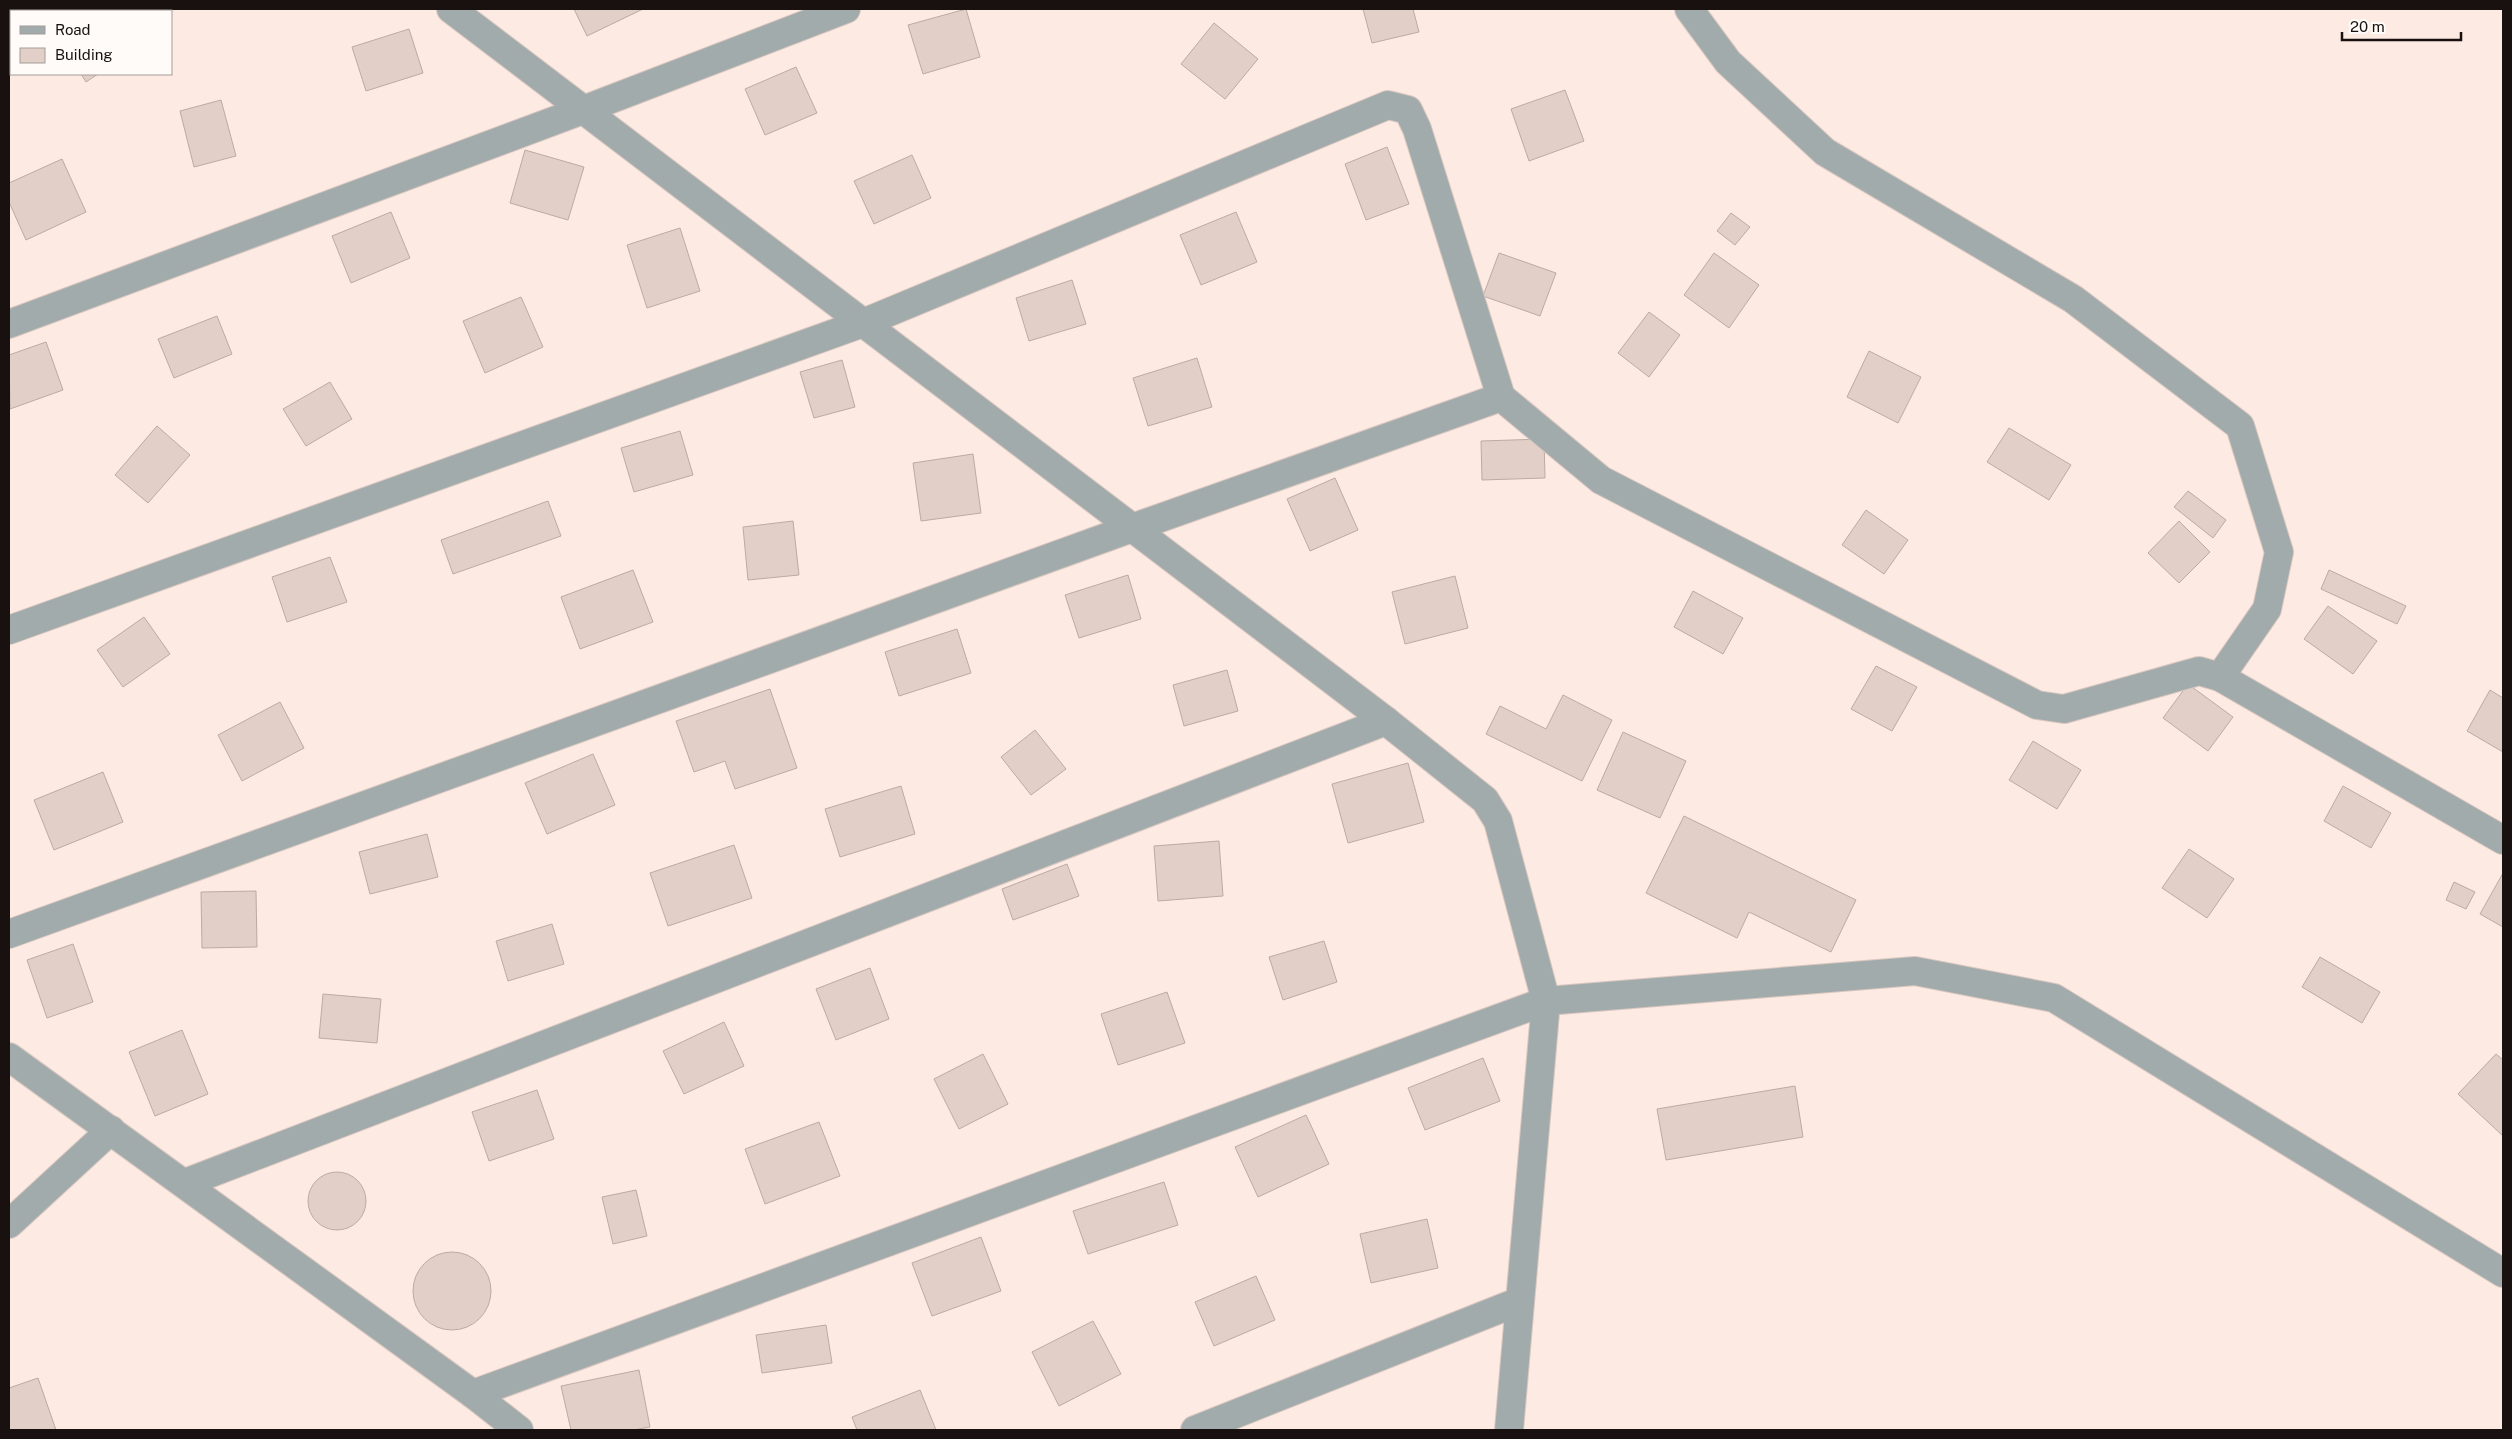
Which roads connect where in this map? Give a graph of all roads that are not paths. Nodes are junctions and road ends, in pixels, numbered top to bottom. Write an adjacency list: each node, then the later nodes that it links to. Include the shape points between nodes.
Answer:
1 (451, 9): 4 (street)
2 (846, 9): 4 (street)
3 (1689, 9): 10 (street, via 1728,62 1825,152 2073,299 2240,426 2279,552 2267,609)
4 (583, 110): 5 (street); 6 (street)
5 (863, 323): 7 (street, via 1388,106 1408,110 1417,129); 8 (street); 9 (street)
6 (9, 324)
7 (1501, 397): 8 (street); 10 (street, via 1601,480 2037,705 2064,709 2199,672)
8 (1132, 528): 11 (street); 13 (street)
9 (9, 630)
10 (2220, 677): 12 (street)
11 (1386, 721): 14 (street, via 1492,809 1498,821); 17 (street)
12 (2503, 840)
13 (9, 934)
14 (1546, 1001): 19 (street, via 1915,972 2054,998); 20 (street); 21 (street)
15 (9, 1057): 16 (street)
16 (111, 1130): 17 (street); 18 (street)
17 (185, 1183): 21 (street)
18 (9, 1224)
19 (2503, 1273)
20 (1520, 1301): 23 (street); 24 (street)
21 (473, 1394): 22 (street)
22 (519, 1430)
23 (1195, 1430)
24 (1509, 1430)

